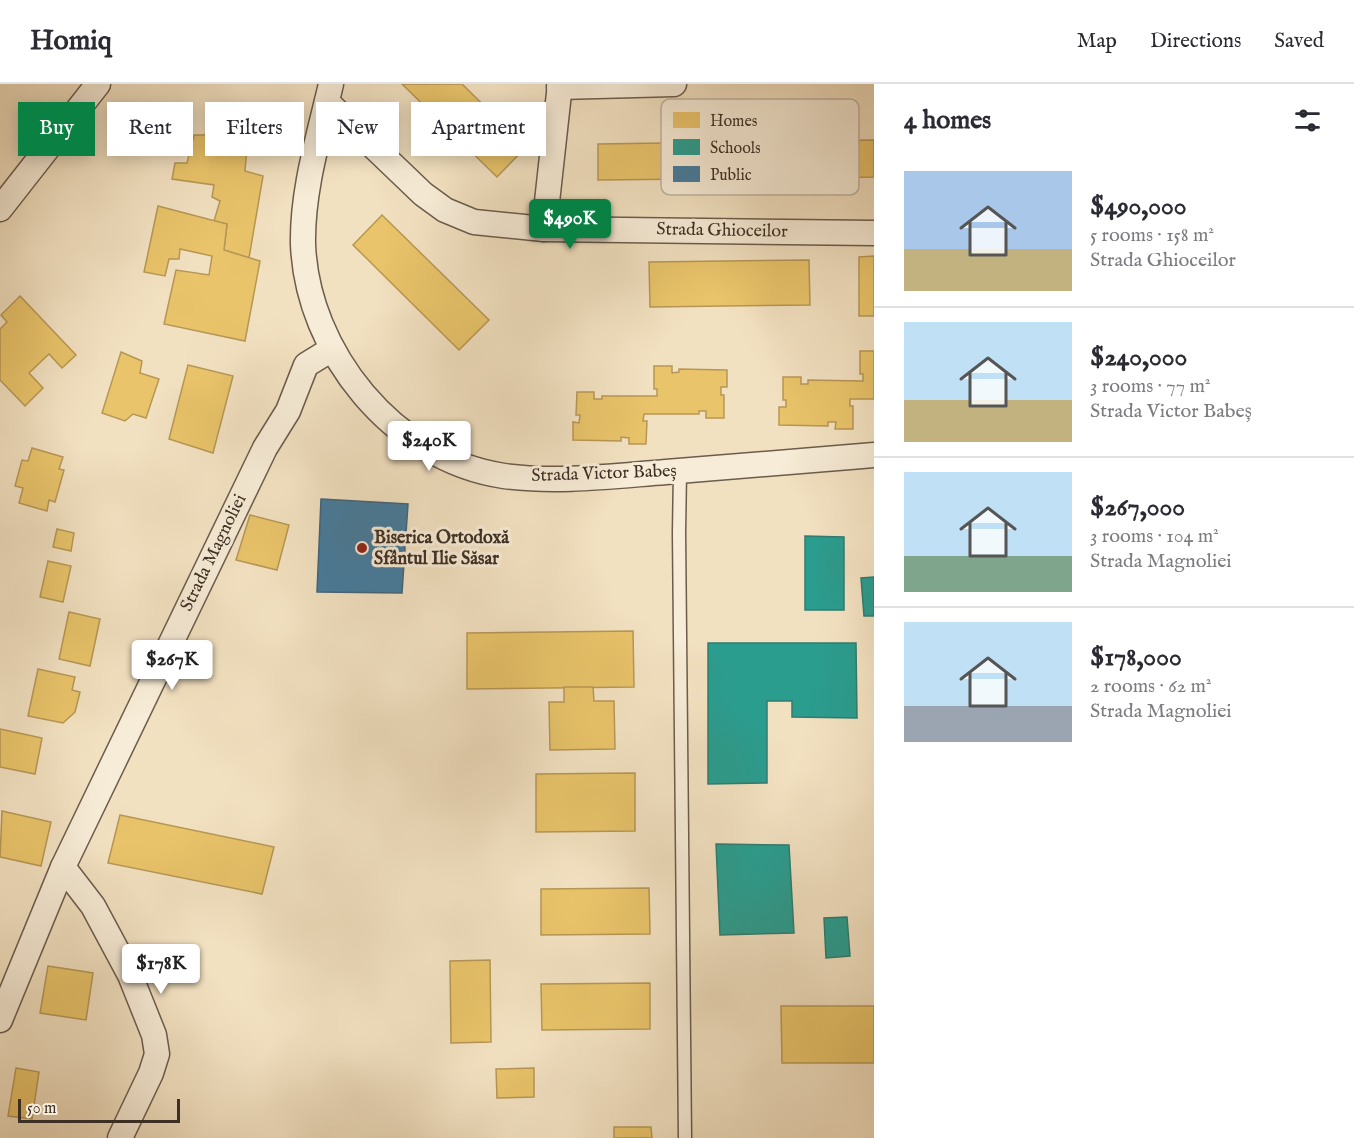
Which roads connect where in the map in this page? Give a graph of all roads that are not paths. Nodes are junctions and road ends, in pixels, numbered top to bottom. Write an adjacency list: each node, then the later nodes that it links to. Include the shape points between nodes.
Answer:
1 (98, 84): 5 (street)
2 (674, 84): 3 (street)
3 (559, 86): 6 (street)
4 (329, 93): 6 (street, Strada Ghioceilor, via 423,194 444,210 474,222); 8 (street, Strada Victor Babeș, via 312,165 303,243 314,306)
5 (0, 209)
6 (544, 228): 7 (street, Strada Ghioceilor)
7 (874, 233)
8 (332, 349): 10 (street, Strada Victor Babeș, via 363,394 401,430 477,470 542,479); 11 (street, Strada Magnoliei, via 306,365 288,411 265,448)
9 (874, 455): 10 (street, Strada Victor Babeș)
10 (680, 471): 14 (lane)
11 (63, 867): 12 (street, Strada Magnoliei); 13 (street, via 93,906 130,975 154,1035 157,1054 151,1073)
12 (0, 1020)
13 (120, 1138)
14 (685, 1138)

